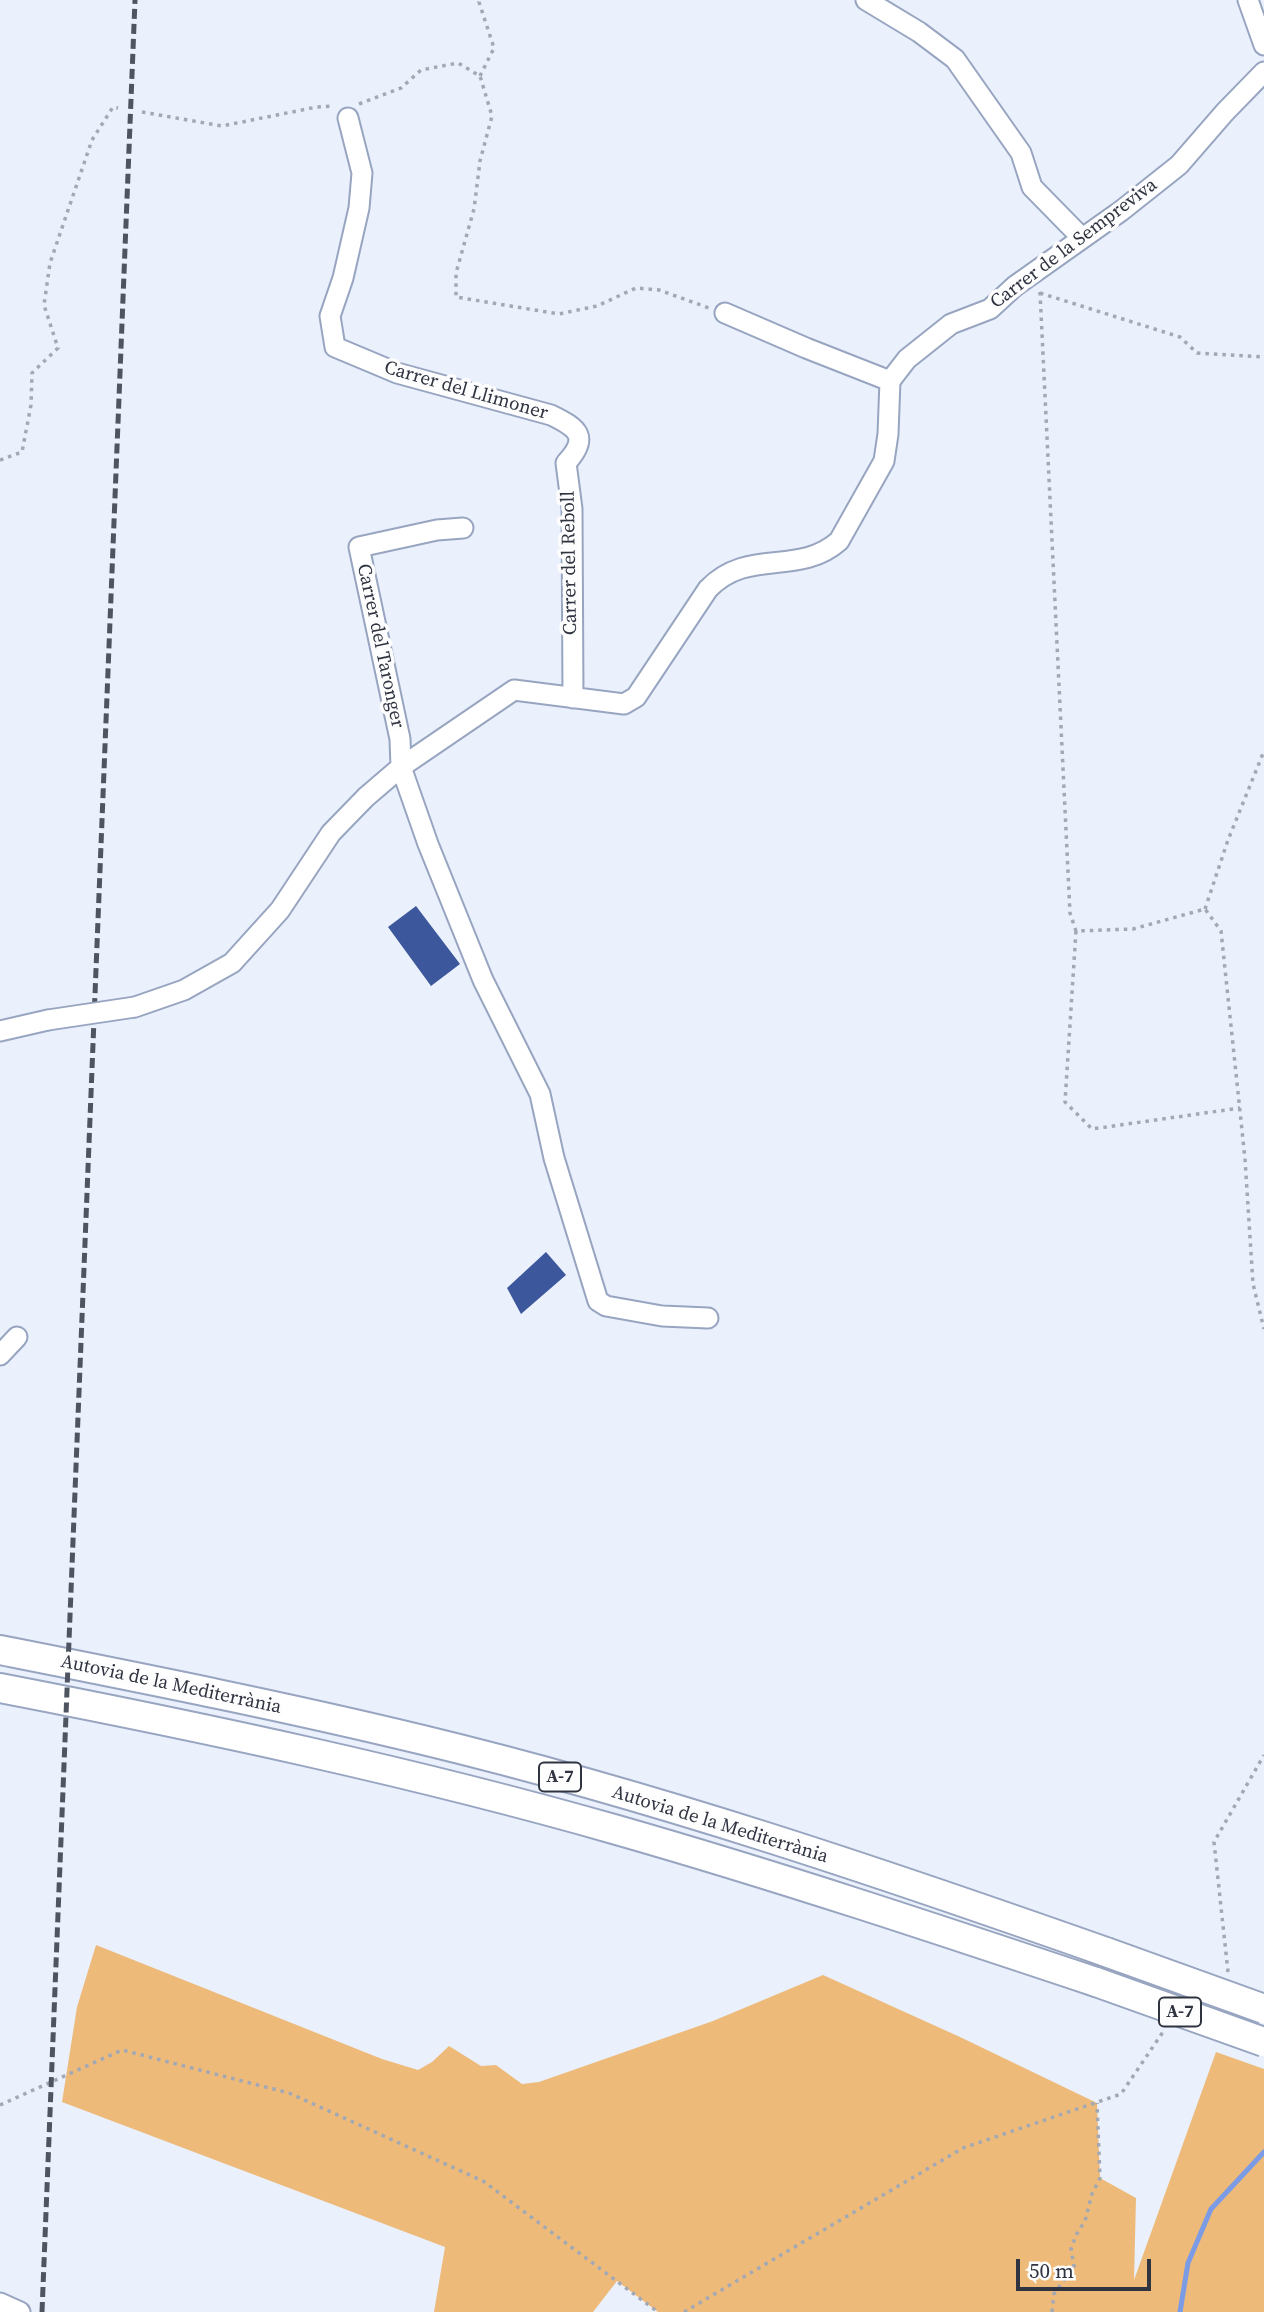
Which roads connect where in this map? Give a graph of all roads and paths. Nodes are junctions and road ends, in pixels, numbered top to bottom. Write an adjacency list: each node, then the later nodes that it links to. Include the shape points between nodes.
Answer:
1 (480, 0): 6 (path, via 494,48)
2 (866, 0): 10 (street, via 955,59 1021,153 1032,187)
3 (1248, 0): 4 (street)
4 (1264, 45)
5 (1264, 72): 10 (street, Carrer de la Sempreviva, via 1178,165)
6 (480, 76): 8 (path, via 458,63 421,70 401,88); 13 (path, via 492,116 456,273 456,297 559,314 597,306 636,288 659,289)
7 (118, 108): 17 (path, via 113,107 92,140 50,263 44,305 58,348 32,373 22,452)
8 (347, 109): 9 (path, via 317,107 222,126); 16 (street, Carrer del Llimoner, via 362,173 359,208 330,316 335,347 397,373 551,415)
9 (142, 113)
10 (1082, 238): 11 (street, Carrer de la Sempreviva)
11 (1039, 268): 12 (path); 15 (street, Carrer de la Sempreviva, via 990,309 951,324 907,359)
12 (1040, 293): 14 (path, via 1180,337 1197,353); 23 (path, via 1070,913)
13 (724, 313): 15 (street)
14 (1264, 357)
15 (890, 380): 19 (street, via 884,461 839,541 808,559 726,572 708,589 636,697 624,704)
16 (578, 433): 19 (street, Carrer del Reboll, via 577,451 566,463 572,509)
17 (0, 460)
18 (463, 528): 21 (street, Carrer del Taronger, via 359,547 400,739)
19 (573, 698): 21 (street, via 514,690)
20 (1264, 751): 22 (path)
21 (401, 767): 24 (street, bridge, via 331,833 280,910 232,963 184,990 135,1007); 26 (street, via 483,980 540,1094 554,1158 598,1301 662,1316)
22 (1205, 909): 23 (path, via 1133,929); 25 (path, via 1221,931)
23 (1076, 931): 25 (path, via 1065,1102 1092,1129)
24 (0, 1031)
25 (1240, 1108): 27 (path, via 1253,1284)
26 (708, 1318)
27 (1264, 1329)
28 (17, 1337): 29 (street)
29 (0, 1355)
30 (0, 1650): 34 (highway, Autovia de la Mediterrània / A-7, bridge, via 425,1741 610,1791 919,1886)
31 (0, 1688): 36 (highway, Autovia de la Mediterrània / A-7, bridge, via 210,1729 603,1826 907,1919)
32 (1264, 1755): 33 (path, via 1214,1842)
33 (1228, 1972)
34 (1264, 2009)
35 (1166, 2027): 37 (path, via 1121,2094)
36 (1264, 2042)
37 (1097, 2103): 42 (path, via 964,2148); 43 (path, via 1100,2178 1071,2249 1074,2266 1054,2294)
38 (0, 2105): 41 (path, via 122,2050 289,2093 483,2181)
39 (0, 2303): 40 (street)
40 (20, 2312)
41 (658, 2312)
42 (684, 2312)
43 (1052, 2312)

